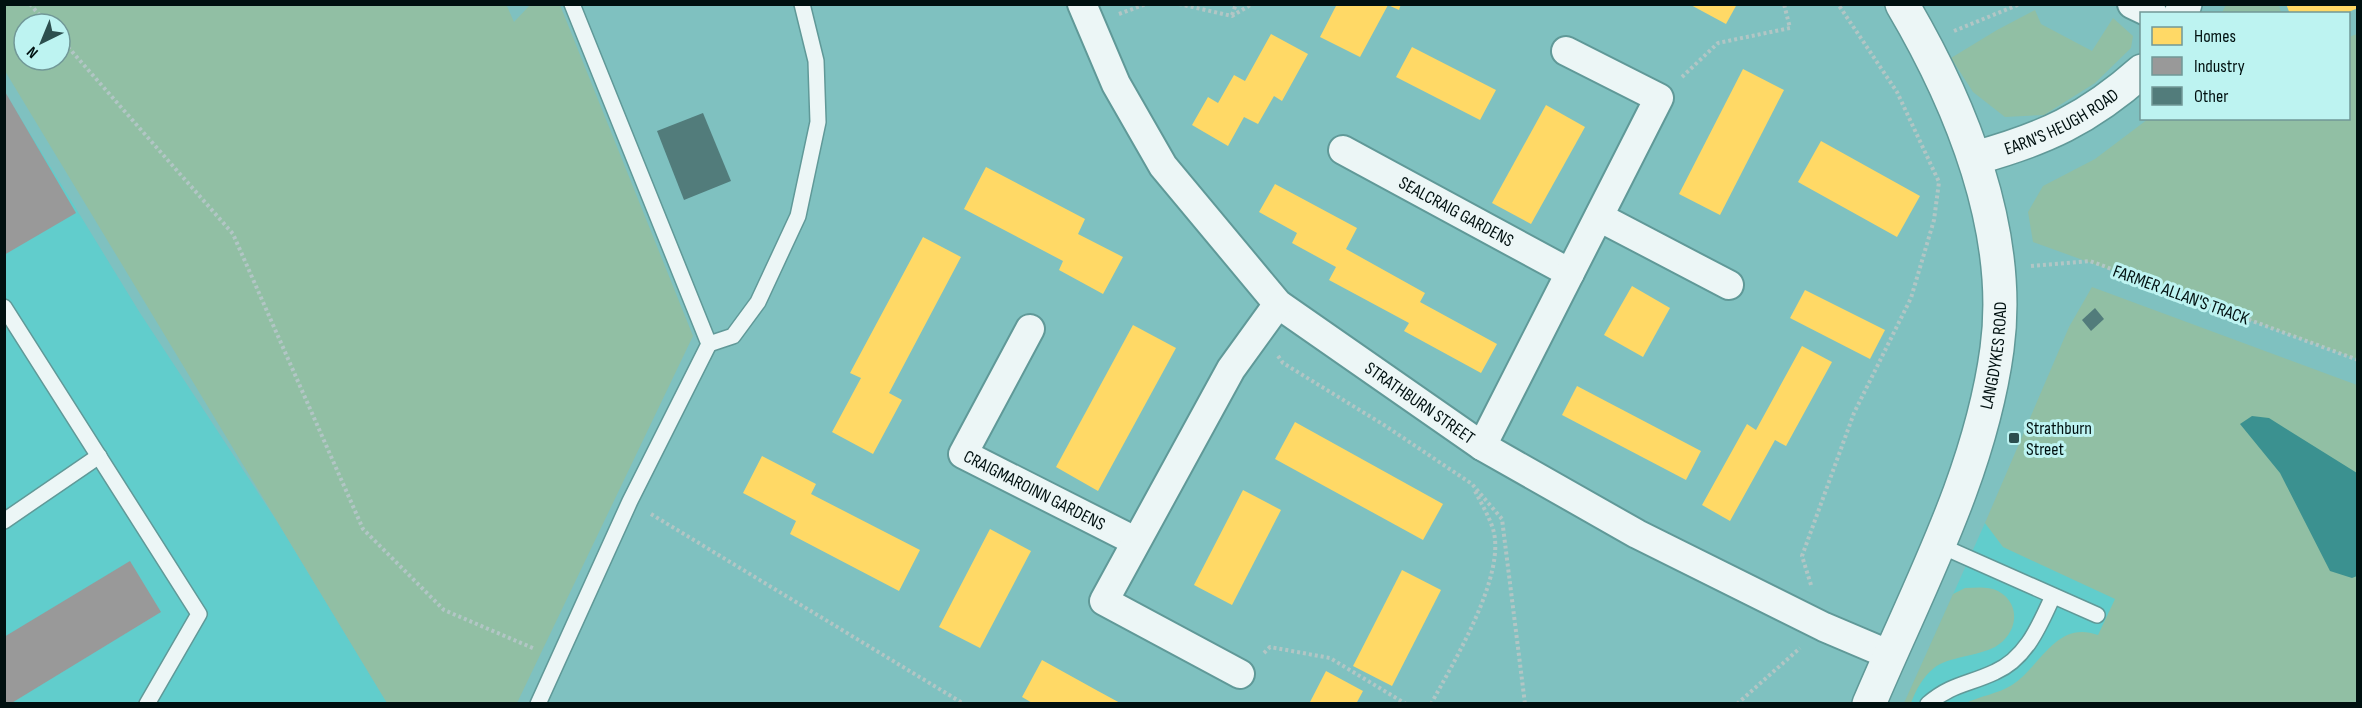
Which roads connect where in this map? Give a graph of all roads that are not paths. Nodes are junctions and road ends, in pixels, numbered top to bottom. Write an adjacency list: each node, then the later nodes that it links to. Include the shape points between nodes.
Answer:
1 (572, 4): 17 (lane)
2 (802, 4): 17 (lane, via 816,61 818,122 798,216 758,302 733,336)
3 (1082, 4): 14 (street, STRATHBURN STREET, via 1116,84 1163,166)
4 (1902, 4): 10 (street, LANGDYKES ROAD)
5 (2132, 4): 6 (street)
6 (2149, 12)
7 (1566, 51): 11 (street, via 1659,98)
8 (2140, 73): 10 (street, EARN'S HEUGH ROAD, via 2094,111 2059,130)
9 (1343, 150): 12 (street, SEALCRAIG GARDENS)
10 (1975, 158): 22 (street, LANGDYKES ROAD, via 1998,269 1997,347 1991,388 1973,451)
11 (1599, 217): 12 (street); 13 (street)
12 (1570, 273): 18 (street)
13 (1729, 285)
14 (1278, 304): 18 (street, STRATHBURN STREET); 21 (street, via 1231,369)
15 (4, 307): 19 (lane)
16 (1030, 329): 21 (street, CRAIGMAROINN GARDENS, via 963,454)
17 (709, 344): 28 (lane, via 630,501)
18 (1482, 446): 25 (street, STRATHBURN STREET, via 1638,534 1824,627)
19 (99, 456): 20 (lane); 27 (lane, via 199,614)
20 (4, 521)
21 (1135, 541): 26 (street, via 1104,601)
22 (1939, 545): 23 (lane); 25 (street, LANGDYKES ROAD)
23 (2053, 596): 24 (lane); 30 (lane, via 2036,633 2020,654 1996,672 1957,684)
24 (2097, 615)
25 (1890, 655): 29 (street, LANGDYKES ROAD)
26 (1240, 674)
27 (147, 704)
28 (538, 704)
29 (1869, 704)
30 (1928, 704)

